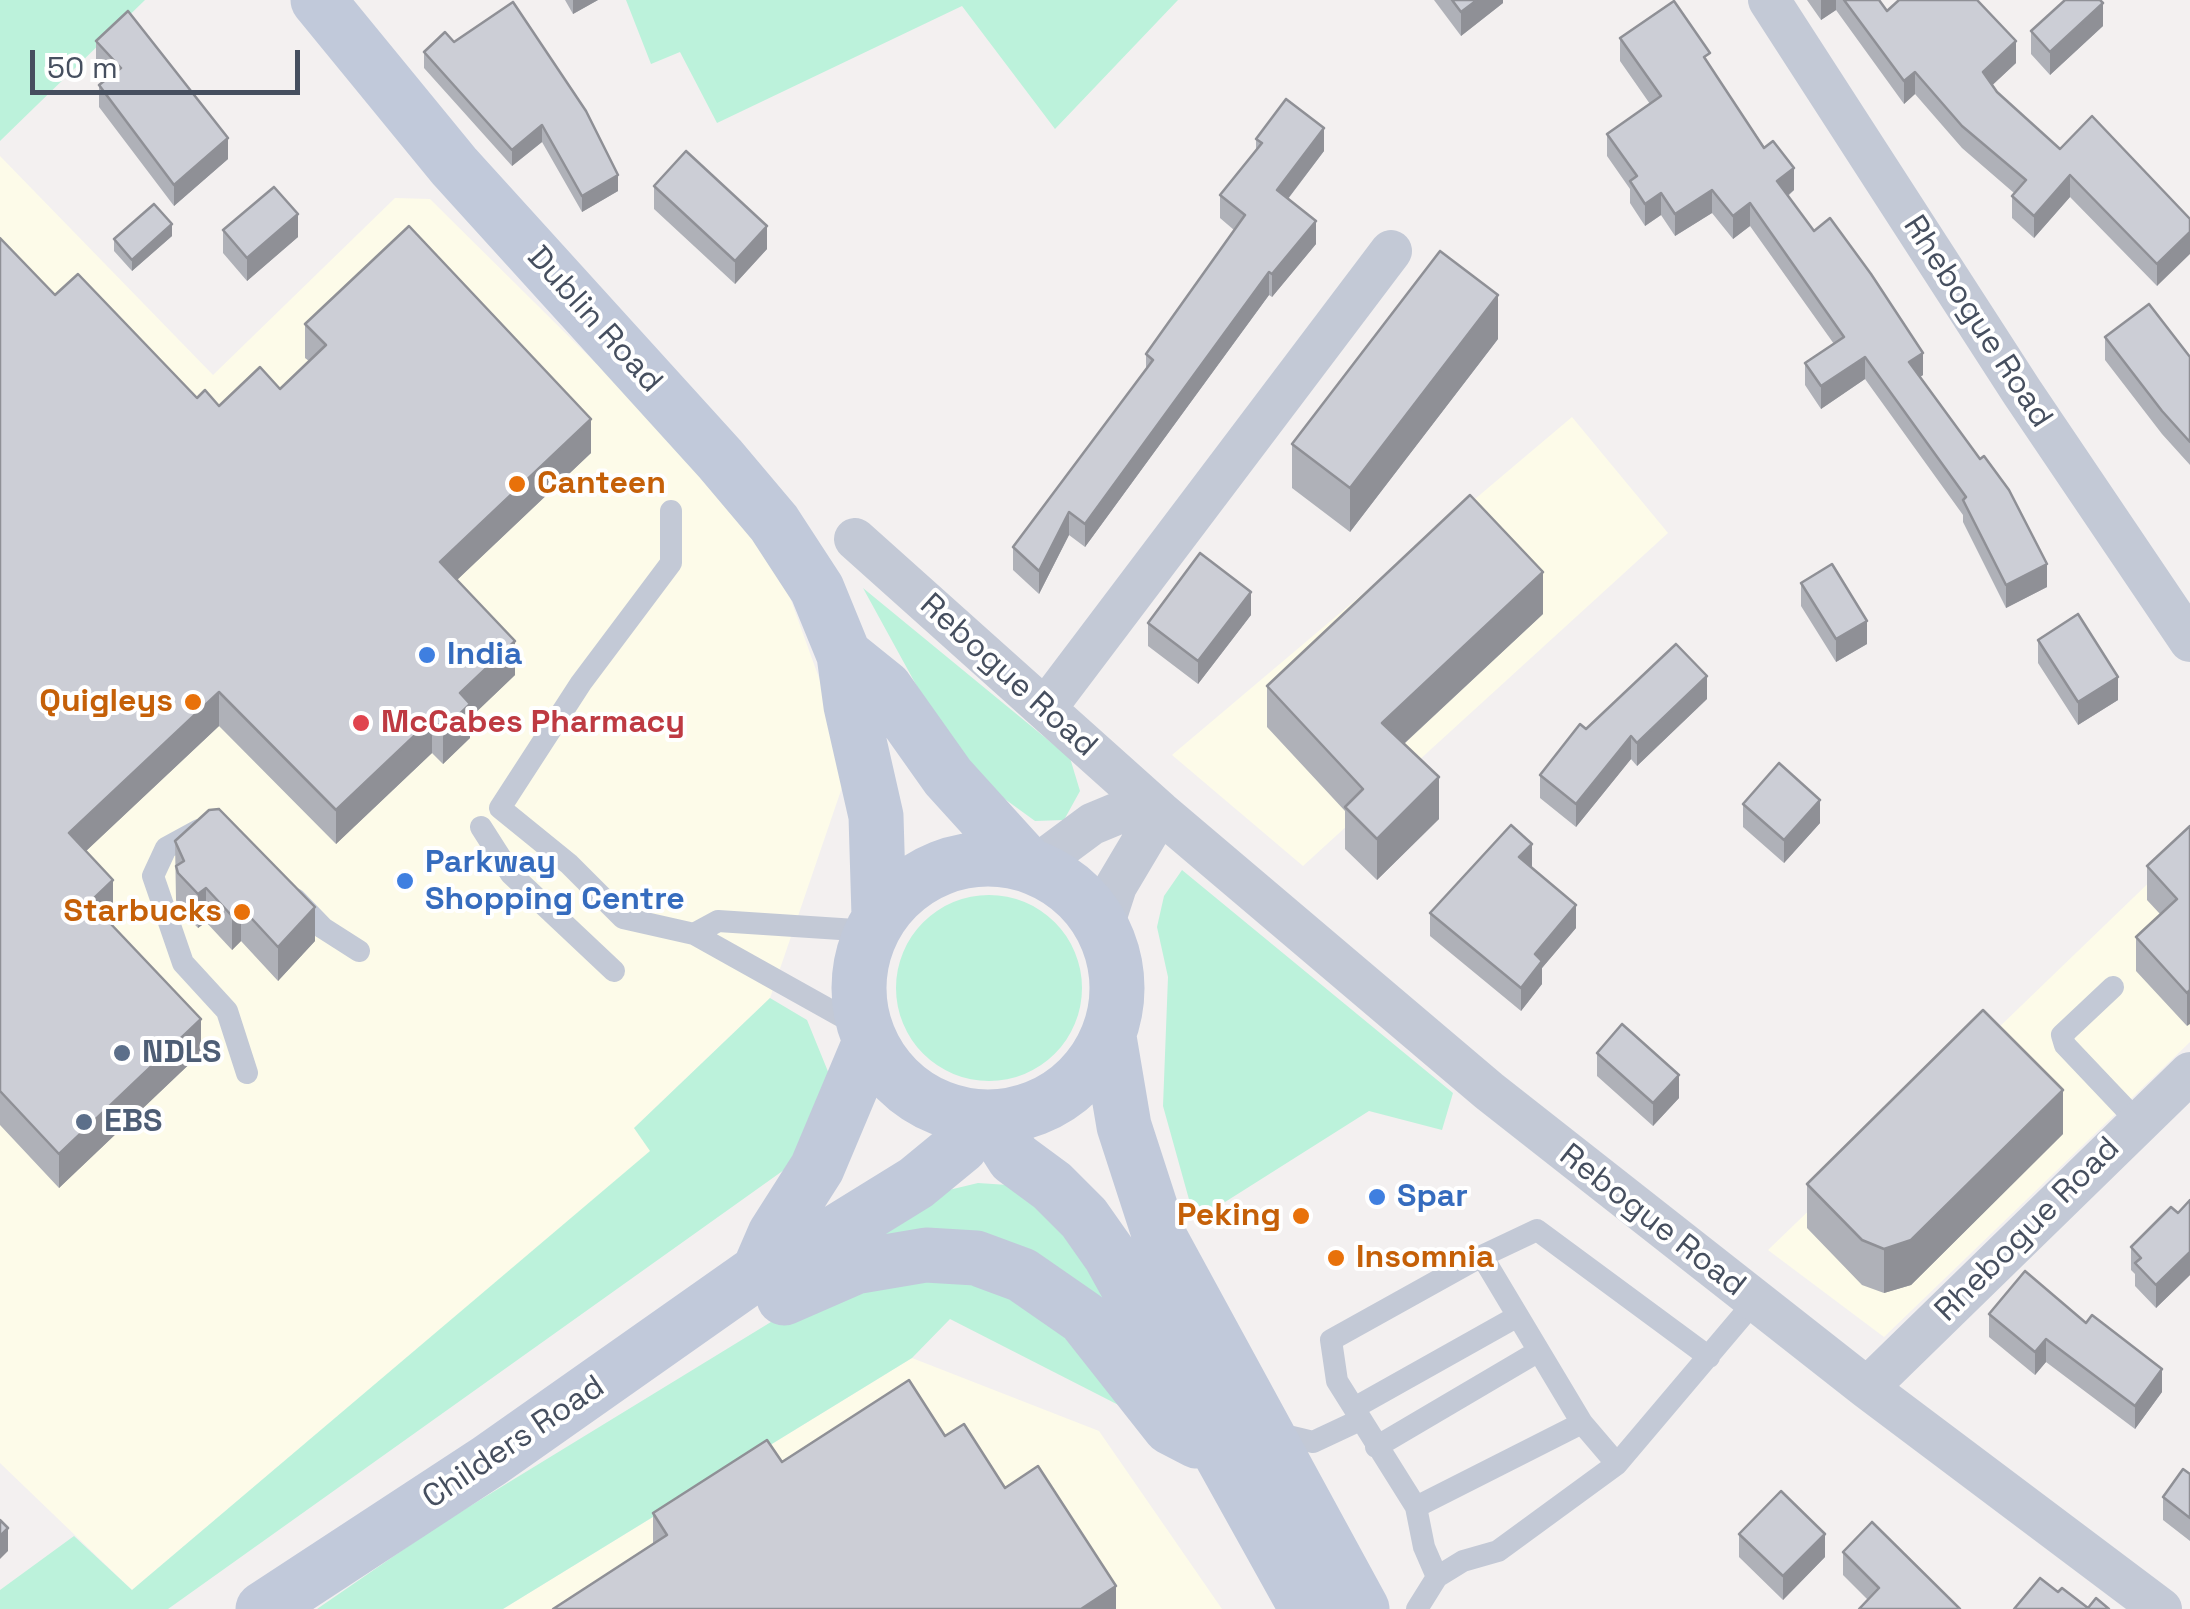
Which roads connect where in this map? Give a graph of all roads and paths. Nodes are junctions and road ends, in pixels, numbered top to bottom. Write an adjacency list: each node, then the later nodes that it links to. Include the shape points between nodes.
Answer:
1 (318, 0): 7 (main road, Dublin Road, via 454,166 774,523 817,589)
2 (1769, 0): 6 (street, Rhebogue Road)
3 (1391, 251): 8 (street)
4 (671, 512): 16 (lane, via 670,563 500,808 623,918)
5 (855, 540): 8 (street, Rebogue Road)
6 (2190, 640)
7 (844, 655): 12 (main road, via 885,688 948,776); 14 (main road, via 876,816)
8 (1045, 709): 9 (street, Rebogue Road)
9 (1160, 812): 12 (street, via 1133,807 1092,824); 15 (street, via 1116,886); 28 (street, Rebogue Road, via 1489,1092)
10 (226, 827): 22 (lane, via 192,831 166,848 153,876 183,963 227,1011)
11 (482, 827): 18 (lane, via 511,874)
12 (1030, 866): 14 (main road, via 994,858 945,866 902,891); 15 (main road, via 1074,890)
13 (274, 878): 17 (lane, via 324,928)
14 (875, 923): 16 (lane, via 718,921); 20 (main road, via 860,979)
15 (1102, 926): 21 (main road, via 1116,962 1118,1000)
16 (694, 934): 20 (lane)
17 (359, 950)
18 (614, 972)
19 (2113, 987): 25 (lane, via 2062,1035)
20 (867, 1035): 24 (main road, via 896,1079 933,1106); 27 (main road, via 817,1168)
21 (1109, 1037): 24 (main road, via 1090,1070 1062,1096 1028,1113); 33 (main road, via 1124,1126 1161,1240)
22 (247, 1073)
23 (2190, 1073): 25 (street, Rhebogue Road)
24 (984, 1119): 27 (main road, Childers Road, via 916,1183); 37 (main road, via 1014,1158 1084,1218 1110,1254)
25 (2138, 1122): 32 (street, Rhebogue Road)
26 (1482, 1256): 29 (lane); 31 (lane, via 1537,1230); 34 (lane, via 1331,1340 1337,1381)
27 (740, 1287): 37 (main road, via 781,1299 856,1266 926,1255 976,1258 1022,1275 1084,1318 1170,1427); 41 (main road, Childers Road)
28 (1755, 1302): 31 (lane); 32 (street, Rebogue Road)
29 (1518, 1316): 30 (lane); 34 (lane)
30 (1539, 1352): 35 (lane); 36 (lane)
31 (1709, 1358): 38 (lane)
32 (1867, 1388): 45 (street, Rebogue Road)
33 (1246, 1397): 34 (lane, via 1284,1434 1314,1442); 43 (main road)
34 (1357, 1414): 36 (lane)
35 (1582, 1424): 38 (lane); 39 (lane)
36 (1376, 1447): 39 (lane)
37 (1222, 1454): 42 (main road)
38 (1617, 1464): 40 (lane, via 1498,1550)
39 (1416, 1507): 40 (lane)
40 (1438, 1577): 44 (lane)
41 (263, 1609)
42 (1307, 1609)
43 (1362, 1609)
44 (1417, 1609)
45 (2161, 1609)

